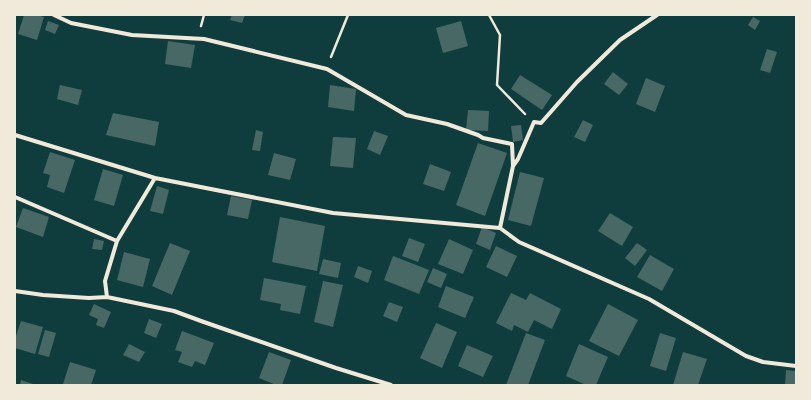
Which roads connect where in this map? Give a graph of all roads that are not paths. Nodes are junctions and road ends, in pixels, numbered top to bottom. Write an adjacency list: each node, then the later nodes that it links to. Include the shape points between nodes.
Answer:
1 (54, 15): 4 (street, via 71,23 132,35 204,39 327,69 406,115 447,124 483,138 512,144)
2 (657, 15): 4 (street, via 620,40 577,82 541,123 534,122)
3 (15, 135): 5 (street)
4 (513, 166): 7 (street)
5 (155, 178): 7 (street, via 333,214); 8 (street)
6 (15, 197): 8 (street)
7 (500, 228): 11 (street, via 519,242 649,300 746,356 763,362)
8 (117, 241): 10 (street, via 105,281)
9 (15, 291): 10 (street, via 51,296)
10 (107, 297): 12 (street, via 174,310)
11 (796, 366)
12 (391, 385)

